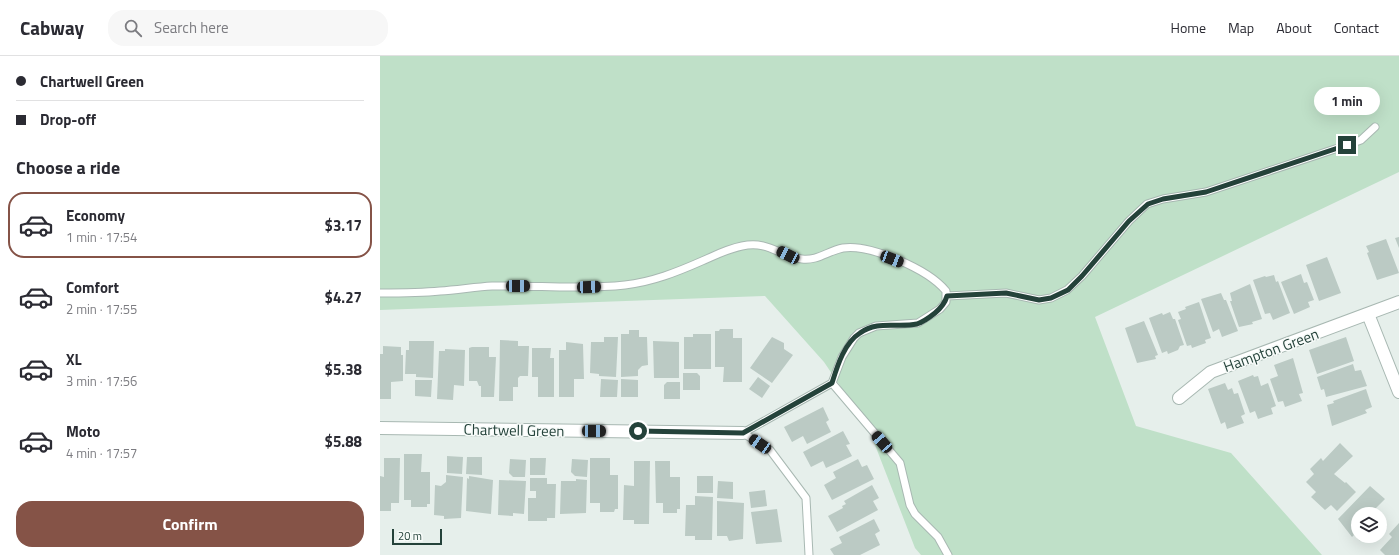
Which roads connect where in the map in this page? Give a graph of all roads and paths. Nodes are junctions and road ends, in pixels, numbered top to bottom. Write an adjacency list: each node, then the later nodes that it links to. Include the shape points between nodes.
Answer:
1 (1375, 126): 3 (lane, via 1361,140 1347,145 1206,192 1148,204 1129,221 1068,290 1051,298 1039,300 1006,293)
2 (380, 294): 3 (lane, via 490,286 625,285 653,281 726,250 753,244 778,250 796,258 811,260 844,248 862,248 919,268 938,282)
3 (947, 296): 6 (lane, via 940,309 918,323 883,325 859,333 842,357)
4 (1399, 302): 5 (street, Hampton Green)
5 (1368, 314): 7 (street); 8 (street, Hampton Green, via 1211,372)
6 (832, 383): 10 (lane); 12 (lane, via 900,463 910,505 915,514 938,537)
7 (1399, 392)
8 (1179, 398)
9 (380, 428): 10 (street, Chartwell Green)
10 (743, 433): 11 (lane, via 770,450 806,498)
11 (809, 555)
12 (948, 555)

